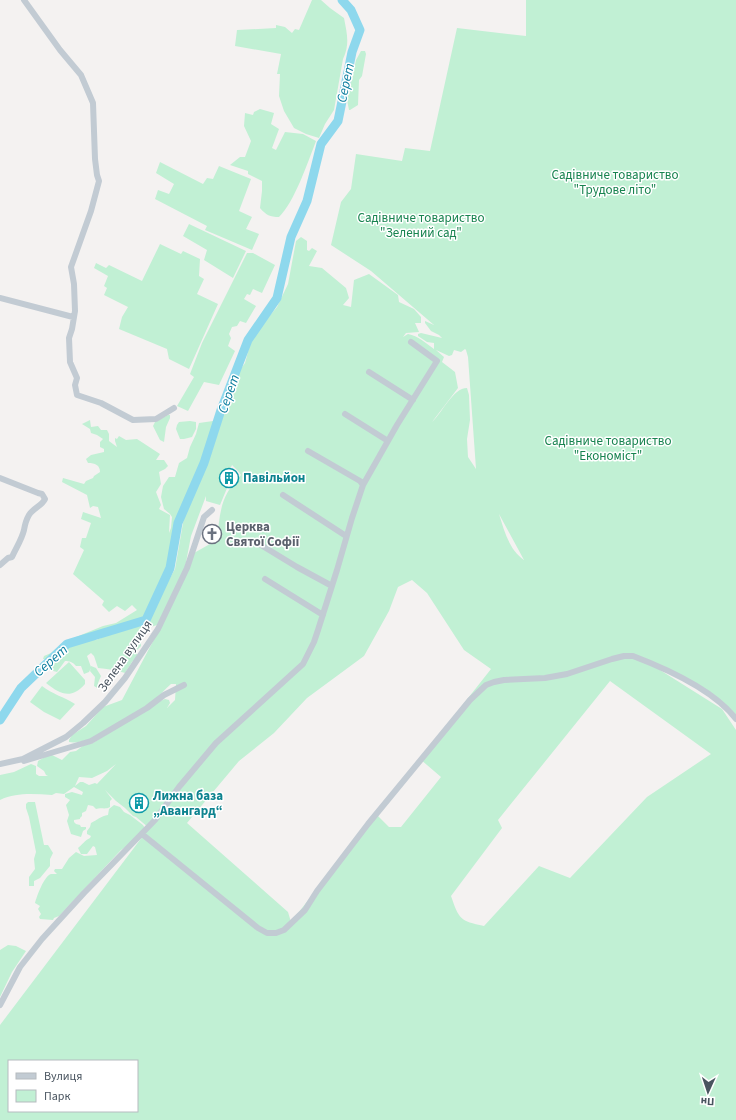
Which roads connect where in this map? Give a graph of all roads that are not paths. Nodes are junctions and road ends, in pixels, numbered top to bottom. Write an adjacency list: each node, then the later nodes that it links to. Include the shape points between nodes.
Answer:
1 (24, 0): 3 (street, via 81,75 93,103 95,159 99,181 71,267 75,295)
2 (0, 298): 3 (street)
3 (73, 317): 7 (street, via 69,338 70,362 77,378 77,395 101,403 133,420 156,419)
4 (411, 342): 6 (street, via 437,361)
5 (369, 372): 6 (street)
6 (413, 400): 9 (street)
7 (174, 408)
8 (344, 414): 9 (street)
9 (388, 441): 12 (street)
10 (308, 451): 12 (street)
11 (0, 478): 17 (street, via 42,494 45,499 28,517 12,557)
12 (363, 484): 15 (street)
13 (283, 495): 15 (street)
14 (212, 510): 23 (street, Зелена вулиця, via 204,517 187,568 158,629 125,678 105,702 74,731)
15 (346, 536): 19 (street)
16 (256, 542): 19 (street)
17 (0, 565)
18 (265, 579): 20 (street)
19 (332, 586): 20 (street)
20 (323, 615): 25 (street, via 314,642 300,668 216,743)
21 (184, 685): 23 (street, via 91,741 28,761)
22 (736, 719): 25 (street, via 712,695 701,688 633,656 618,657 567,674 504,680 486,686 470,700 368,824 305,910 284,930 276,933 267,933 258,928)
23 (15, 761): 24 (street, Зелена вулиця)
24 (0, 764)
25 (142, 834): 26 (street, via 42,939 20,967)
26 (0, 1005)

